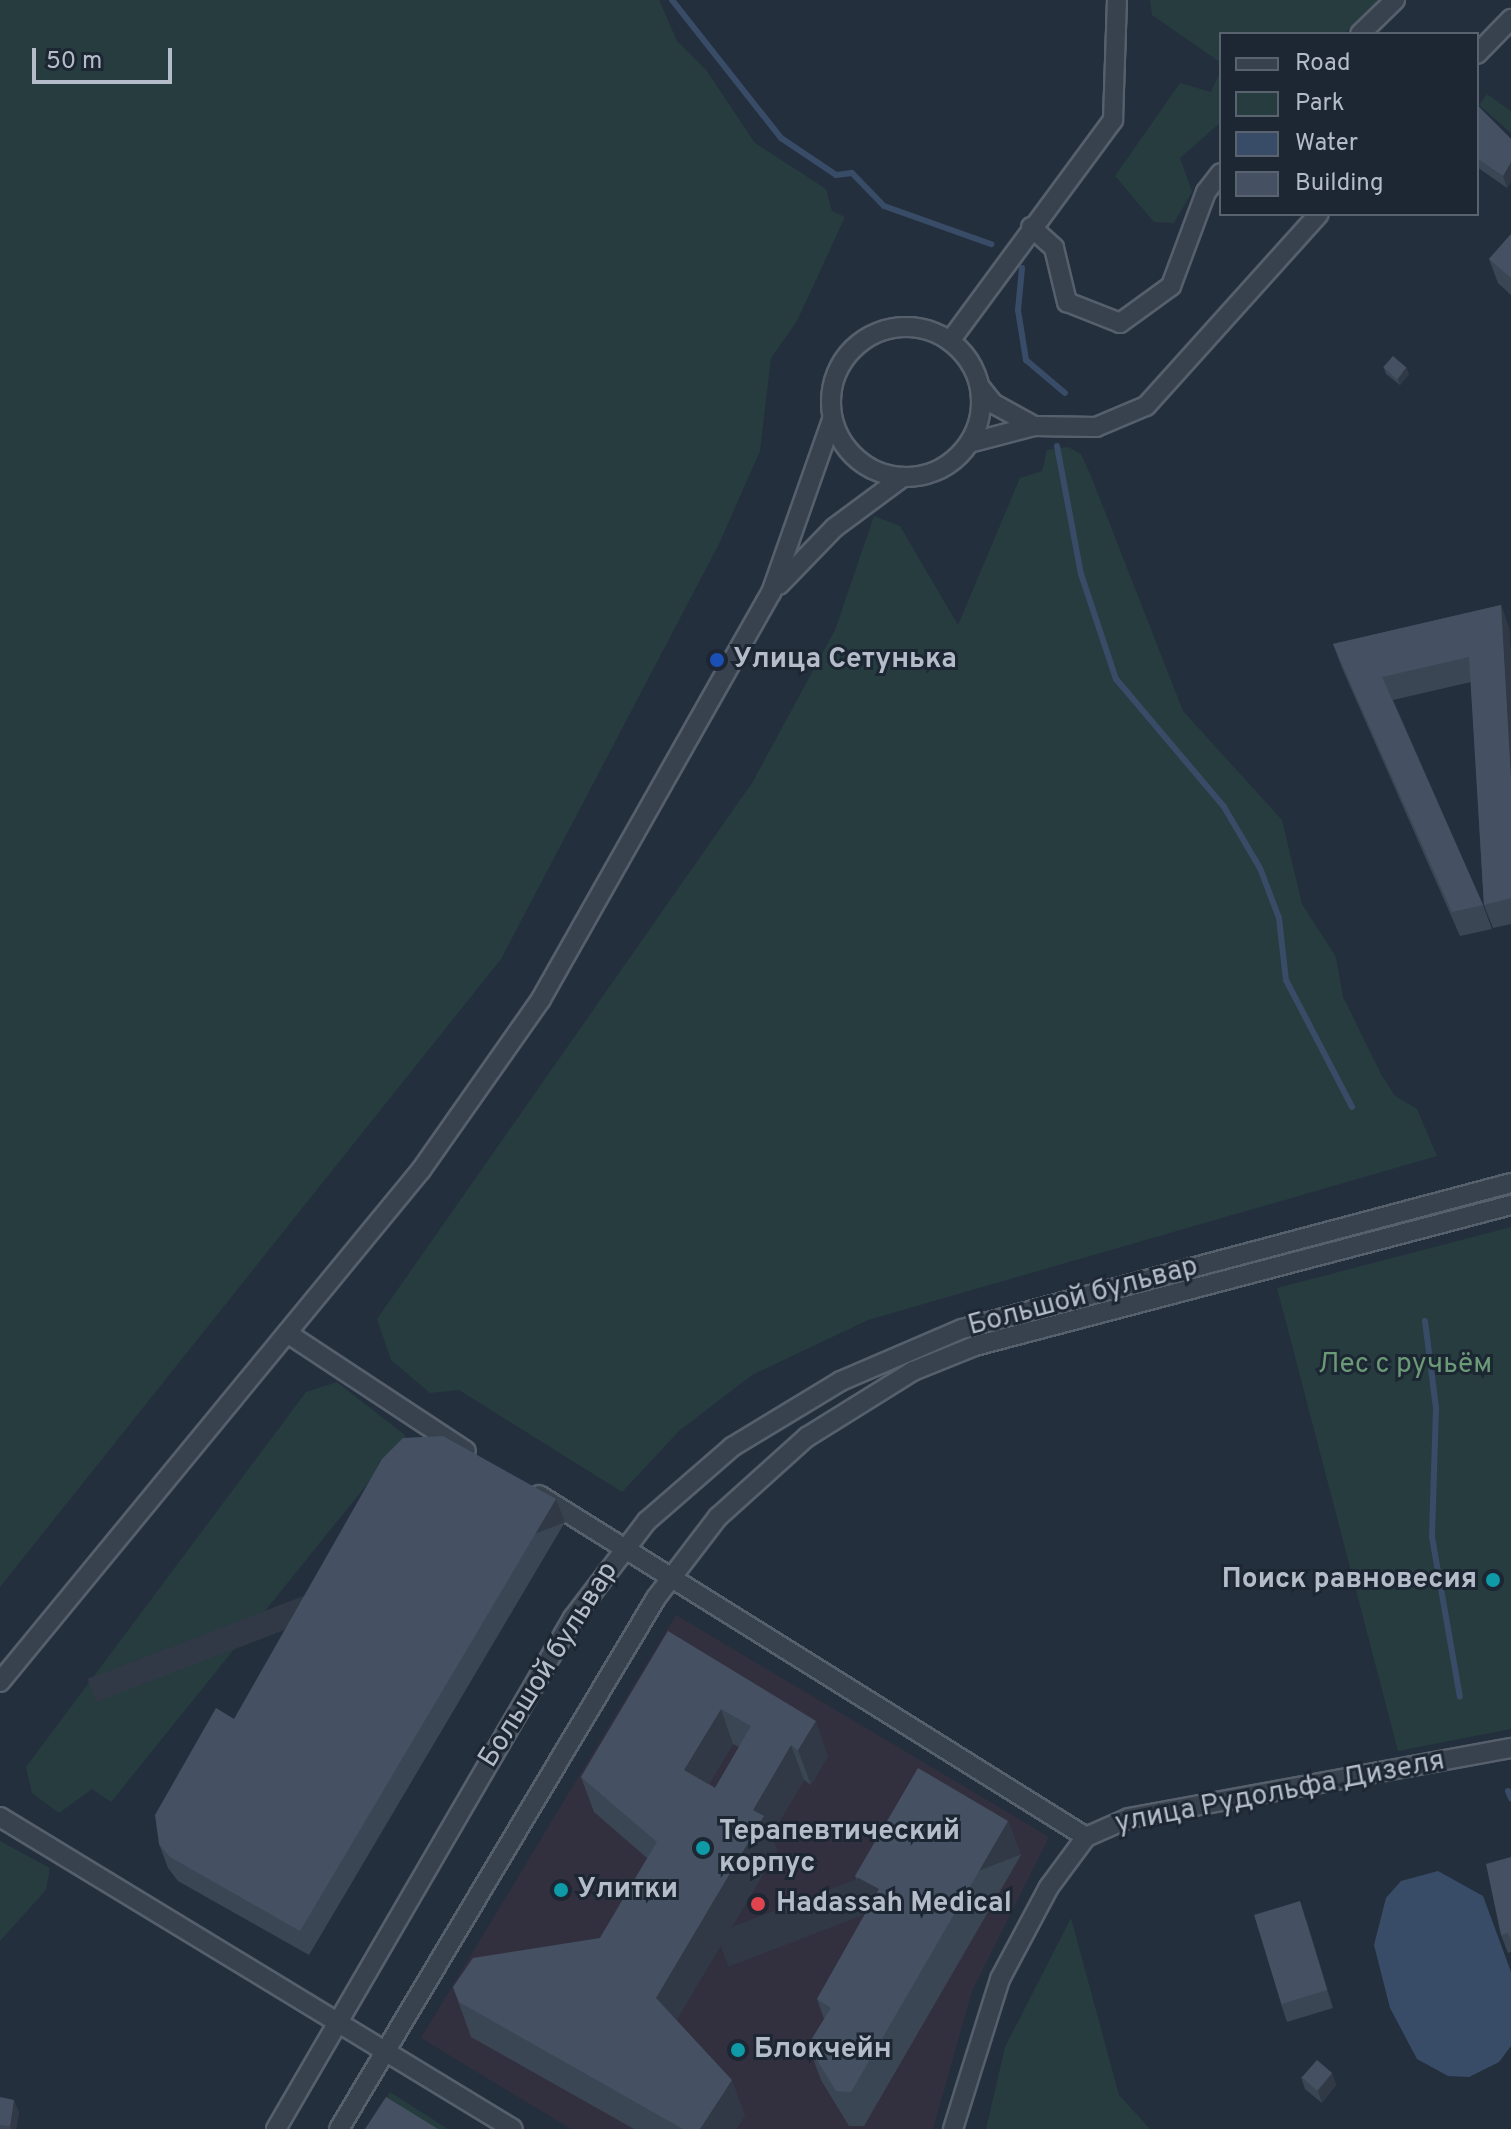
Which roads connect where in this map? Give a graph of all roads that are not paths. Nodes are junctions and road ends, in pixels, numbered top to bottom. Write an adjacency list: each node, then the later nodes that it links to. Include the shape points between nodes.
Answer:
1 (1117, 0): 8 (street, via 1113,120)
2 (1395, 0): 4 (street)
3 (1511, 19): 5 (street)
4 (1362, 32)
5 (1479, 52)
6 (1219, 176): 8 (street, via 1206,192 1171,286 1120,323 1067,302 1054,248)
7 (1317, 216): 12 (street, via 1146,406 1096,427)
8 (1031, 227): 9 (street)
9 (950, 341): 10 (street); 11 (street, via 907,327 864,340 835,375)
10 (980, 387): 12 (street); 13 (street)
11 (832, 420): 14 (street, via 857,460); 15 (street)
12 (1034, 426): 13 (street)
13 (969, 443): 14 (street, via 946,466)
14 (903, 477): 15 (street, via 834,528)
15 (771, 593): 18 (street, via 541,999 421,1170)
16 (1511, 1183): 21 (street, Большой бульвар, via 1067,1299 894,1355 732,1447)
17 (1511, 1205): 22 (street, Большой бульвар, via 1075,1316 913,1371 807,1437 718,1517)
18 (287, 1333): 19 (street); 23 (street)
19 (487, 1463)
20 (526, 1487): 21 (street)
21 (624, 1547): 22 (street); 27 (street, Большой бульвар, via 573,1618)
22 (672, 1576): 26 (street); 28 (street, Большой бульвар)
23 (0, 1682)
24 (1511, 1748): 26 (street, улица Рудольфа Дизеля, via 1129,1818)
25 (0, 1817): 27 (street)
26 (1086, 1837): 32 (street, улица Рудольфа Дизеля, via 1049,1887 1000,1979)
27 (334, 2021): 28 (street); 29 (street, Большой бульвар)
28 (385, 2052): 30 (street, Большой бульвар); 31 (street)
29 (276, 2129)
30 (339, 2129)
31 (513, 2129)
32 (953, 2129)

